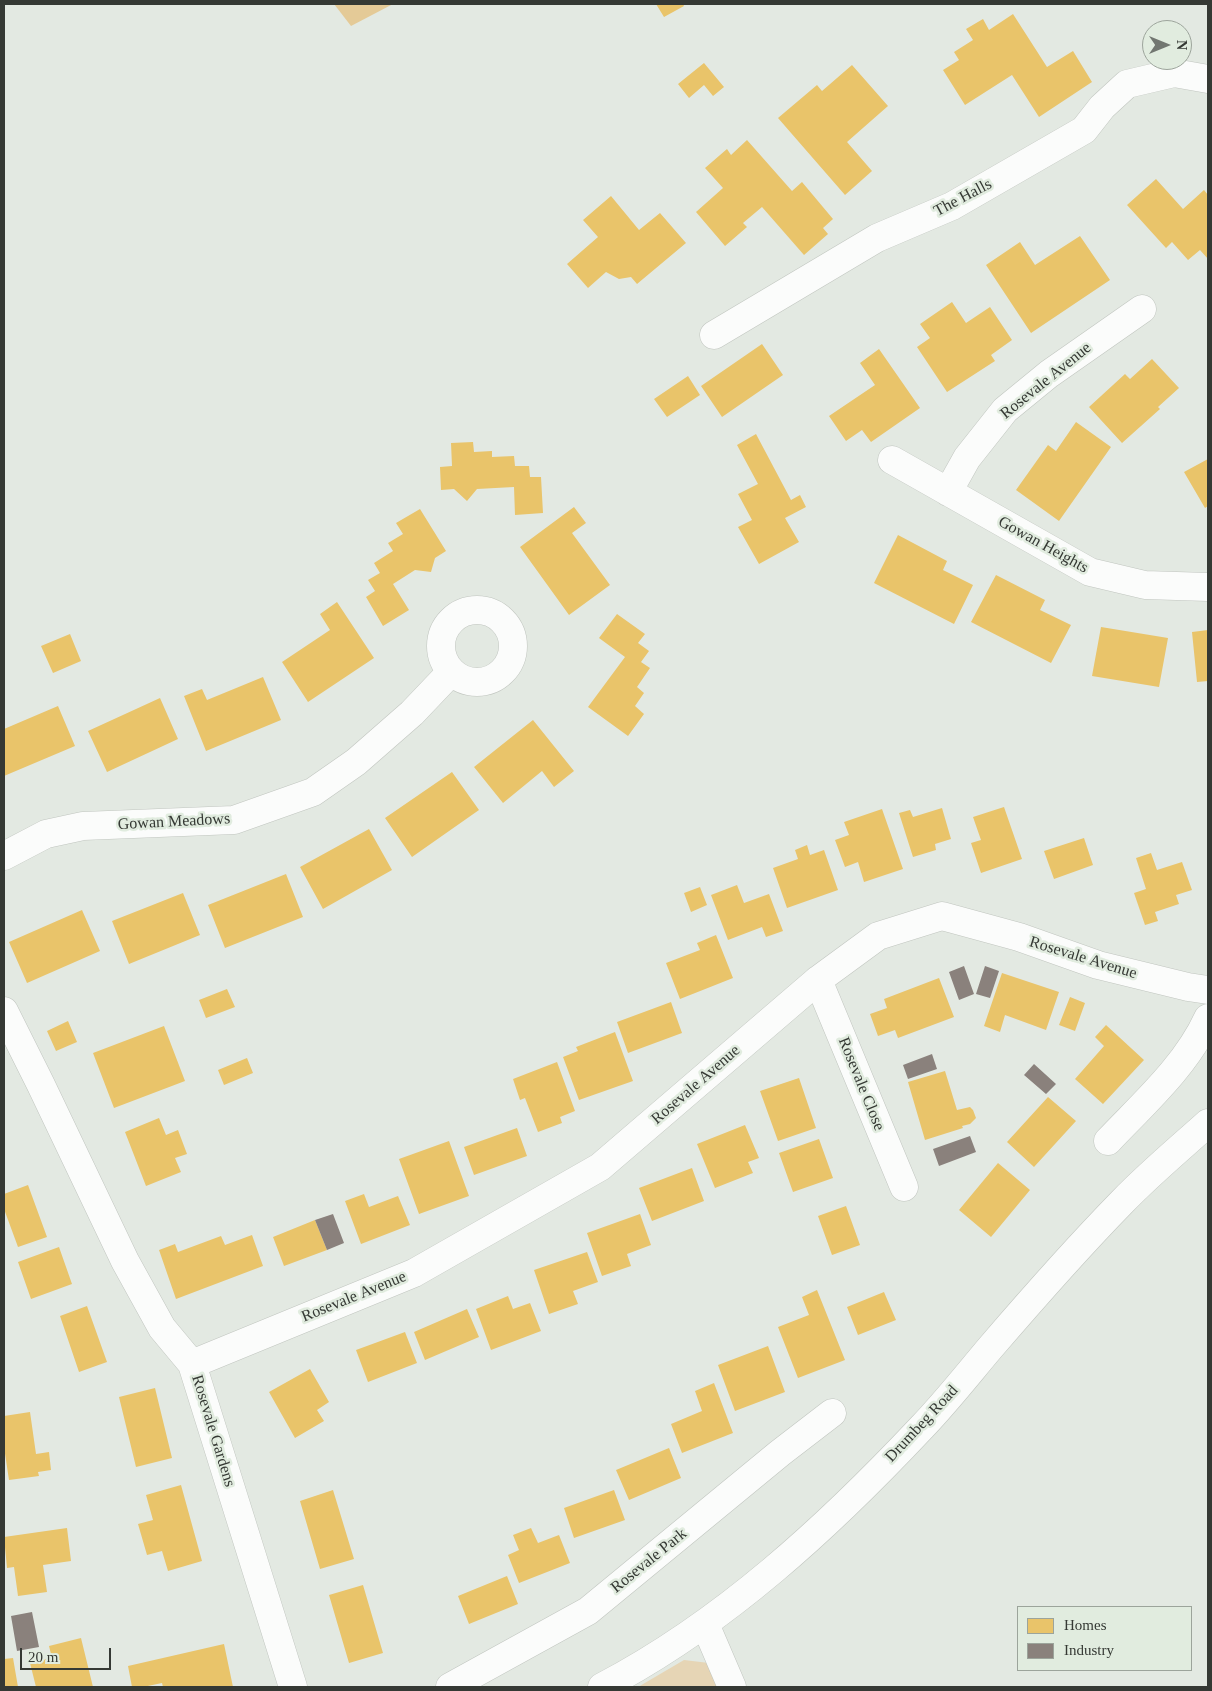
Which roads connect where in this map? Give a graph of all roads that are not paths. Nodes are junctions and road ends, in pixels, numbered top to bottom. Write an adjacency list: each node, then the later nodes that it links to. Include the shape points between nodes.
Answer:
1 (1208, 80): 3 (street, The Halls, via 1174,73 1127,84 1084,130 952,206 877,238)
2 (1142, 309): 5 (street, Rosevale Avenue, via 1049,374 1005,410 967,458)
3 (714, 334)
4 (892, 460): 5 (street, Gowan Heights)
5 (948, 492): 6 (street, Gowan Heights, via 1090,572 1145,585)
6 (1208, 587)
7 (451, 672): 8 (street, Gowan Meadows, via 412,713 356,762 312,792 234,820 83,826 46,834)
8 (4, 856)
9 (818, 980): 10 (street, Rosevale Avenue, via 878,936 942,916 1019,937 1098,965); 15 (street, Rosevale Close); 16 (street, Rosevale Avenue, via 600,1167 414,1273)
10 (1208, 990)
11 (4, 1011): 16 (street, Rosevale Gardens, via 125,1261 162,1328)
12 (1208, 1018): 14 (street, via 1202,1032 1171,1075)
13 (1208, 1123): 18 (street, Drumbeg Road, via 1123,1200 1047,1282 923,1426 844,1506 755,1585)
14 (1108, 1141)
15 (904, 1187)
16 (192, 1364): 19 (street, Rosevale Gardens)
17 (832, 1412): 20 (street, Rosevale Park, via 588,1611)
18 (705, 1624): 21 (street, Drumbeg Road); 22 (street)
19 (293, 1687)
20 (450, 1687)
21 (602, 1687)
22 (732, 1687)

